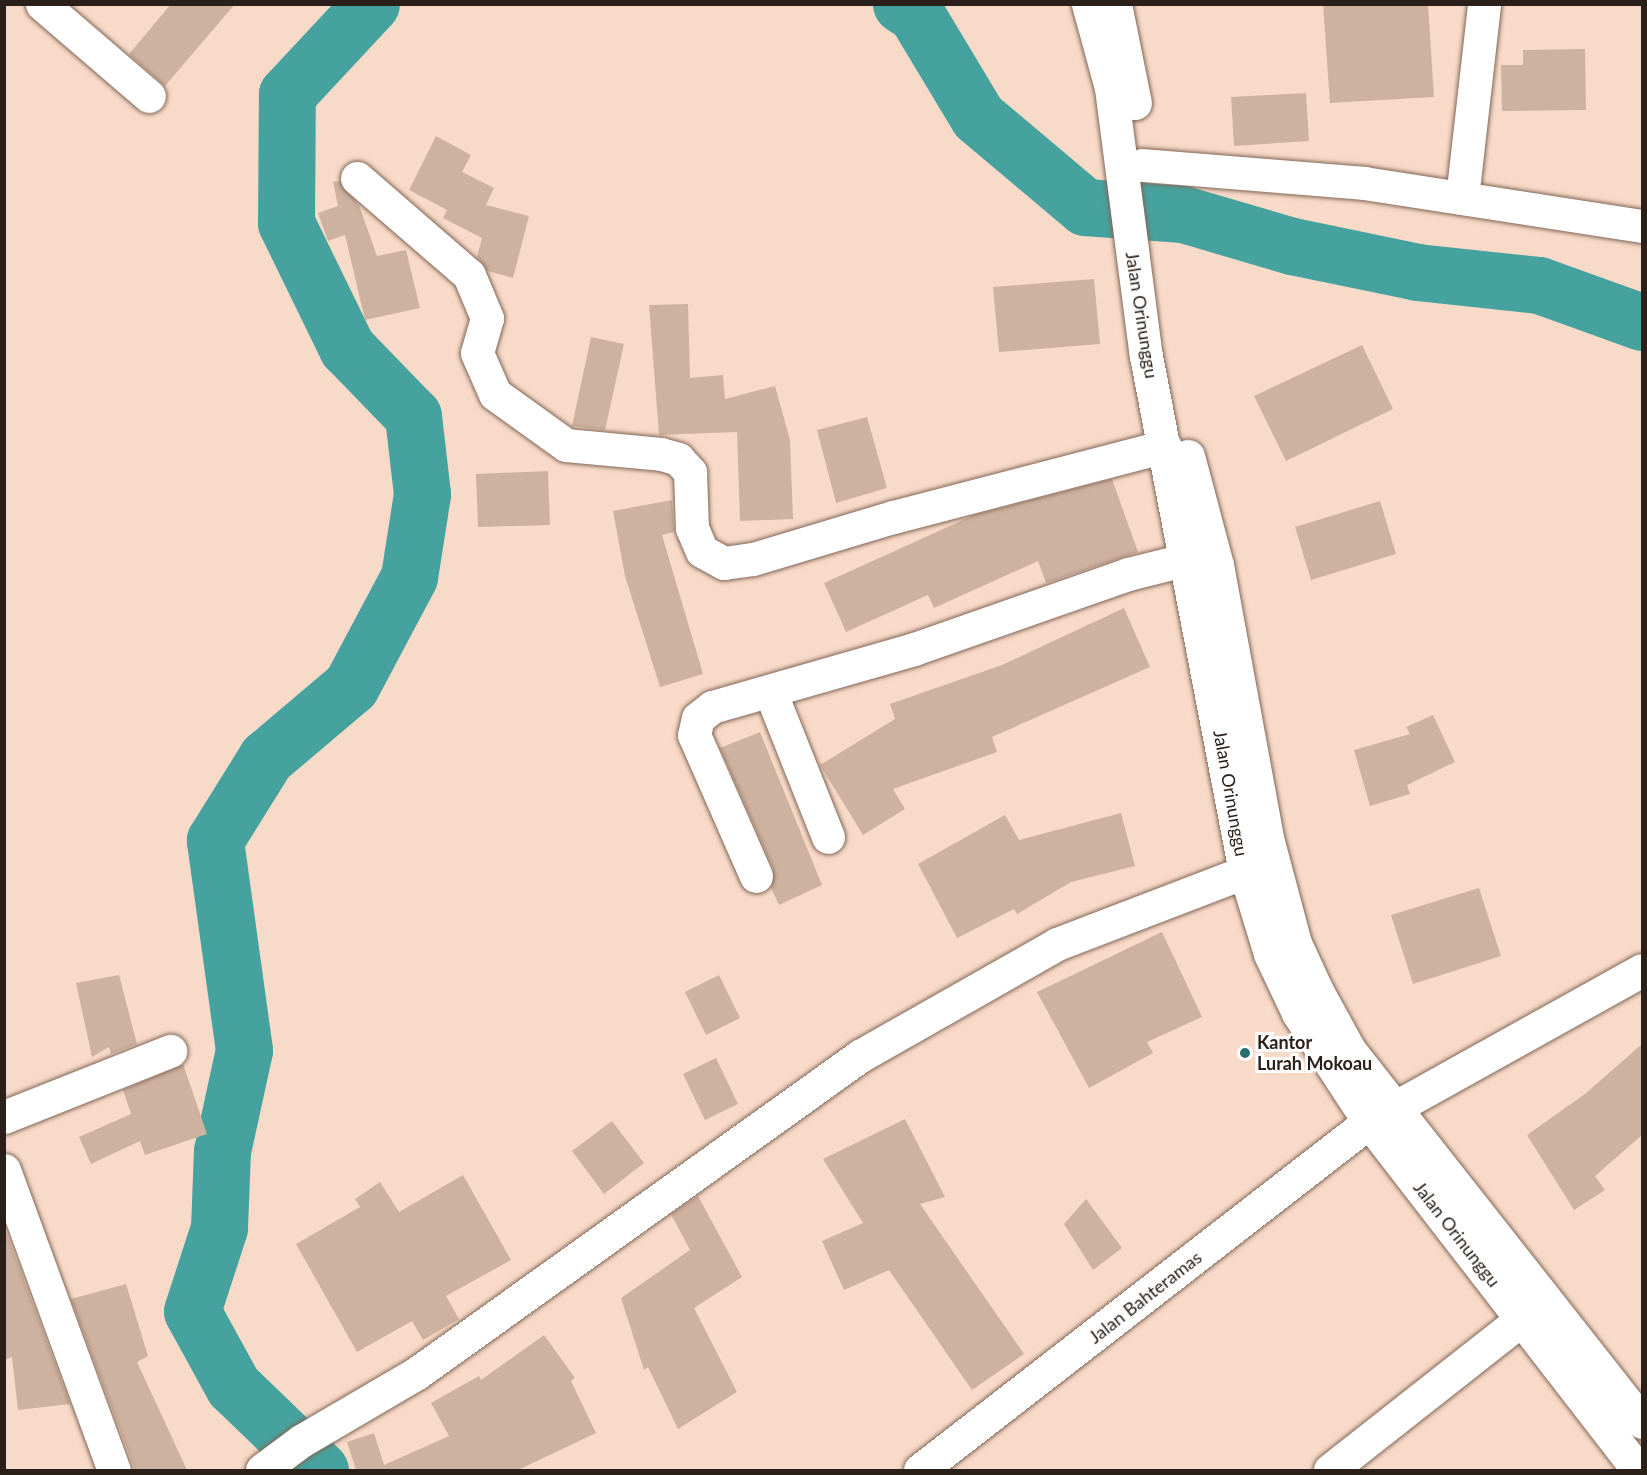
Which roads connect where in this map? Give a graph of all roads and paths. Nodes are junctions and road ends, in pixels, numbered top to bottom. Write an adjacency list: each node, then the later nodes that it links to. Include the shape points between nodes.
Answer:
1 (42, 4): 5 (street)
2 (1088, 4): 7 (street, Jalan Orinunggu)
3 (1115, 4): 7 (street, Jalan Orinunggu, via 1133,84)
4 (1484, 4): 8 (street)
5 (149, 96)
6 (357, 178): 11 (street, via 469,275 487,318 477,353 495,394 566,445 678,459 690,472 692,528 702,551 724,563 753,559 893,517)
7 (1137, 183): 8 (street, via 1364,183); 10 (street, Jalan Orinunggu)
8 (1462, 198): 9 (street)
9 (1642, 226)
10 (1141, 266): 11 (street, Jalan Orinunggu); 19 (street, Jalan Orinunggu, via 1217,565 1267,838 1295,943)
11 (1165, 447): 12 (street, Jalan Orinunggu)
12 (1188, 559): 13 (street); 15 (street, Jalan Orinunggu)
13 (770, 691): 14 (street); 16 (street, via 712,707 698,718 694,735)
14 (828, 837)
15 (1245, 872): 19 (street, Jalan Orinunggu, via 1270,954 1298,1013); 25 (street, via 1057,945 860,1056 426,1366 301,1441)
16 (756, 876)
17 (1642, 970): 19 (street, Jalan Bahteramas)
18 (170, 1051): 20 (street)
19 (1381, 1113): 22 (street, Jalan Orinunggu); 23 (street, Jalan Orinunggu); 26 (street, Jalan Bahteramas)
20 (4, 1117)
21 (4, 1170): 24 (street)
22 (1523, 1318): 27 (street); 28 (street, Jalan Orinunggu)
23 (1642, 1422)
24 (114, 1470)
25 (262, 1470)
26 (920, 1470)
27 (1330, 1470)
28 (1638, 1470)

